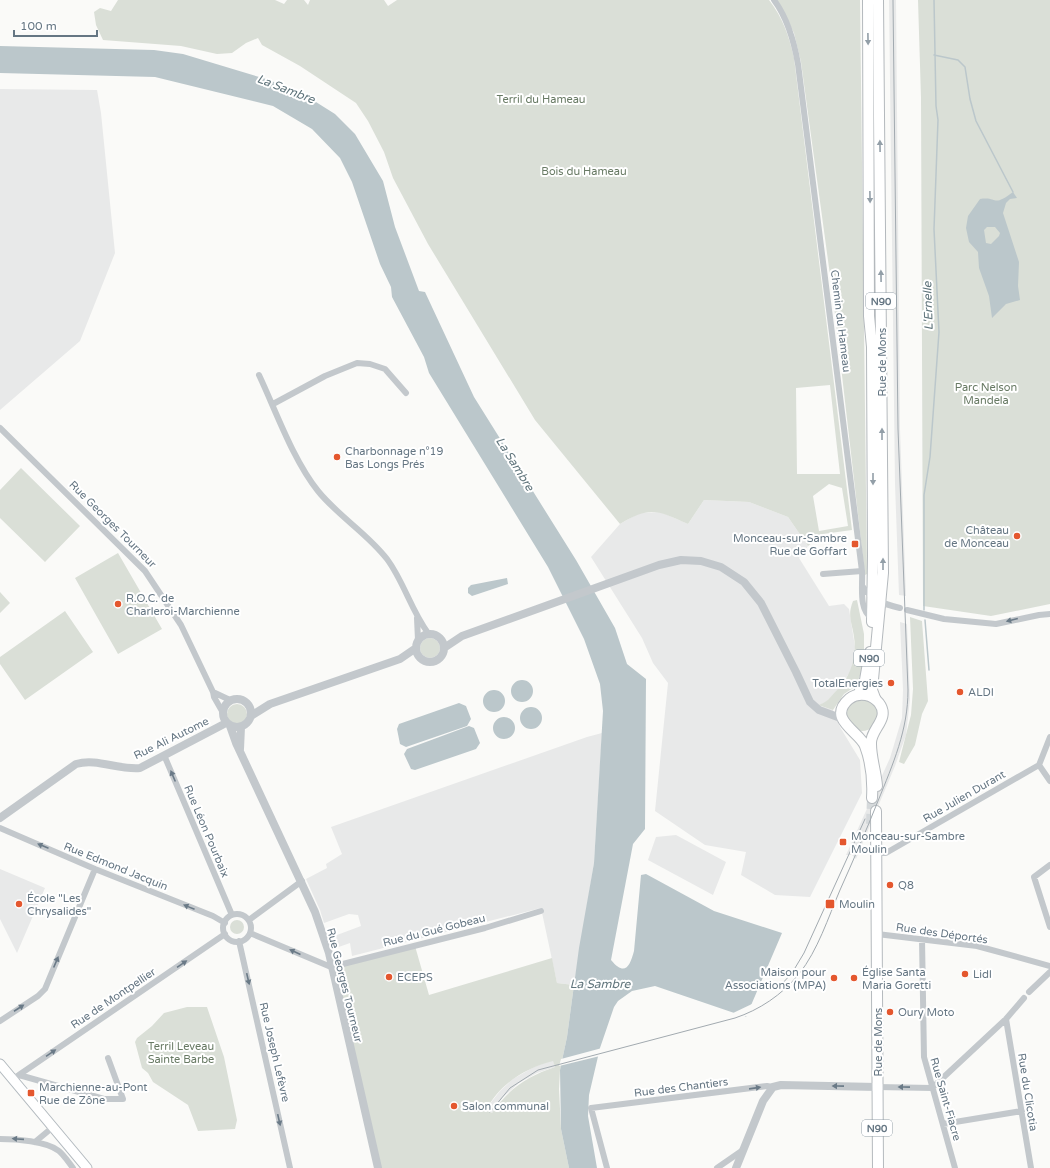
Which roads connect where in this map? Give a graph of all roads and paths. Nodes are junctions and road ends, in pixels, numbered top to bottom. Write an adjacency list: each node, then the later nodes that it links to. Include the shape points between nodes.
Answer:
1 (774, 0): 8 (street, Chemin du Hameau, via 785,17 798,64)
2 (868, 0): 10 (main road, Rue de Mons / N90, one-way to 10, via 872,378)
3 (878, 0): 12 (main road, Rue de Mons / N90, one-way to 3, via 883,573)
4 (259, 374): 6 (street)
5 (406, 393): 6 (street, via 385,369 356,363 324,376)
6 (273, 404): 16 (street, via 309,479 324,499 365,535 387,560)
7 (0, 428): 25 (street, Rue Georges Tourneur, via 145,571 181,625)
8 (862, 571): 9 (street); 10 (street, Chemin du Hameau)
9 (823, 574)
10 (867, 579): 11 (street, Chemin du Hameau); 12 (main road, Rue de Mons / N90)
11 (863, 587): 12 (street, Chemin du Hameau); 17 (street, Chemin du Hameau, via 865,611)
12 (875, 600): 13 (street); 17 (main road, Rue de Mons / N90); 27 (main road, Rue de Mons / N90, via 877,653 872,690)
13 (900, 608)
14 (907, 610): 15 (street, one-way to 14, via 996,624 944,619)
15 (1050, 614)
16 (417, 618): 18 (street); 21 (street)
17 (872, 618): 26 (main road, Rue de Mons / N90, via 871,649 865,680)
18 (428, 633): 20 (street); 21 (street)
19 (462, 636): 20 (street); 22 (street); 32 (street, via 663,563 681,560 701,561 730,571 756,595 810,702 814,707 830,714)
20 (440, 638): 22 (street)
21 (417, 644): 23 (street); 24 (street)
22 (444, 648): 23 (street, via 442,656 435,661 426,662)
23 (419, 657): 24 (street)
24 (400, 659): 30 (street)
25 (213, 692): 28 (street); 31 (street, Rue Georges Tourneur)
26 (858, 695): 27 (main road); 32 (main road, Rue de Mons / N90, via 850,699)
27 (875, 698): 36 (main road, Rue de Mons / N90, via 881,706 883,715)
28 (230, 700): 29 (street, via 241,699); 31 (street)
29 (248, 704): 30 (street); 33 (street)
30 (270, 704): 33 (street)
31 (222, 711): 34 (street, via 223,719)
32 (843, 715): 37 (main road, via 846,726)
33 (251, 716): 35 (street)
34 (228, 725): 35 (street); 39 (street, Rue Georges Tourneur); 40 (street, Rue Ali Autome)
35 (241, 727): 39 (street, Rue Georges Tourneur)
36 (876, 729): 37 (main road, via 866,734); 43 (main road, Rue de Mons / N90, via 871,744)
37 (854, 733): 44 (main road, via 865,744 872,777)
38 (1050, 736): 41 (street)
39 (240, 749): 52 (street, Rue Georges Tourneur)
40 (164, 755): 46 (street, Rue Ali Autome, via 140,768 128,769 87,761 76,764); 54 (street, Rue Léon Pourbaix, one-way to 40)
41 (1039, 765): 42 (street); 49 (street, Rue Julien Durant, via 886,853)
42 (1050, 782)
43 (877, 786)
44 (872, 798)
45 (876, 811): 49 (main road, Rue de Mons / N90)
46 (0, 818)
47 (871, 824): 49 (main road, Rue de Mons / N90, via 870,846)
48 (0, 828): 51 (street, Rue Edmond Jacquin, one-way to 48)
49 (874, 853): 60 (main road, Rue de Mons / N90)
50 (1050, 865): 57 (street, via 1034,877)
51 (95, 869): 56 (street, Rue Edmond Jacquin, one-way to 51, via 213,916); 69 (street, one-way to 51, via 45,989)
52 (302, 881): 55 (street); 64 (street, Rue Georges Tourneur, via 329,953)
53 (541, 911): 64 (street, Rue du Gué Gobeau)
54 (232, 915): 55 (street, via 242,915); 56 (street)
55 (249, 920): 58 (street)
56 (224, 923): 59 (street)
57 (1050, 927)
58 (250, 933): 62 (street); 64 (street, one-way to 58)
59 (225, 934): 62 (street, via 232,940); 72 (street, Rue de Montpellier, one-way to 59)
60 (877, 934): 61 (street, Rue des Déportés); 74 (main road, Rue de Mons / N90)
61 (922, 939): 63 (street, Rue des Déportés, via 977,946); 75 (street, Rue Saint-Fiacre, via 924,1057)
62 (239, 941): 86 (street, Rue Joseph Lefèvre, one-way to 86)
63 (1050, 966)
64 (331, 967): 87 (street, Rue Georges Tourneur)
65 (1050, 972): 66 (street)
66 (1029, 992)
67 (1024, 998): 68 (street)
68 (1006, 1019): 75 (street); 76 (street, Rue du Clicotia)
69 (0, 1021)
70 (108, 1058): 72 (street, via 123,1099 104,1099)
71 (0, 1064): 72 (main road)
72 (10, 1075): 78 (main road)
73 (773, 1087): 74 (street, one-way to 73); 83 (street, via 763,1101); 88 (street, Rue des Chantiers, one-way to 73, via 591,1108)
74 (877, 1087): 75 (street, one-way to 74); 91 (main road, Rue de Mons / N90)
75 (932, 1088): 77 (street, Rue Saint-Fiacre)
76 (1022, 1111): 77 (street); 93 (street, Rue du Clicotia)
77 (943, 1124): 92 (street, Rue Saint-Fiacre)
78 (53, 1128): 80 (street); 81 (main road)
79 (0, 1139): 80 (street, one-way to 79)
80 (35, 1142): 82 (street)
81 (66, 1143): 82 (street); 85 (main road)
82 (58, 1150): 84 (street)
83 (743, 1150): 89 (street); 90 (street)
84 (73, 1168)
85 (87, 1168)
86 (290, 1168)
87 (378, 1168)
88 (606, 1168)
89 (717, 1168)
90 (736, 1168)
91 (878, 1168)
92 (955, 1168)
93 (1031, 1168)

